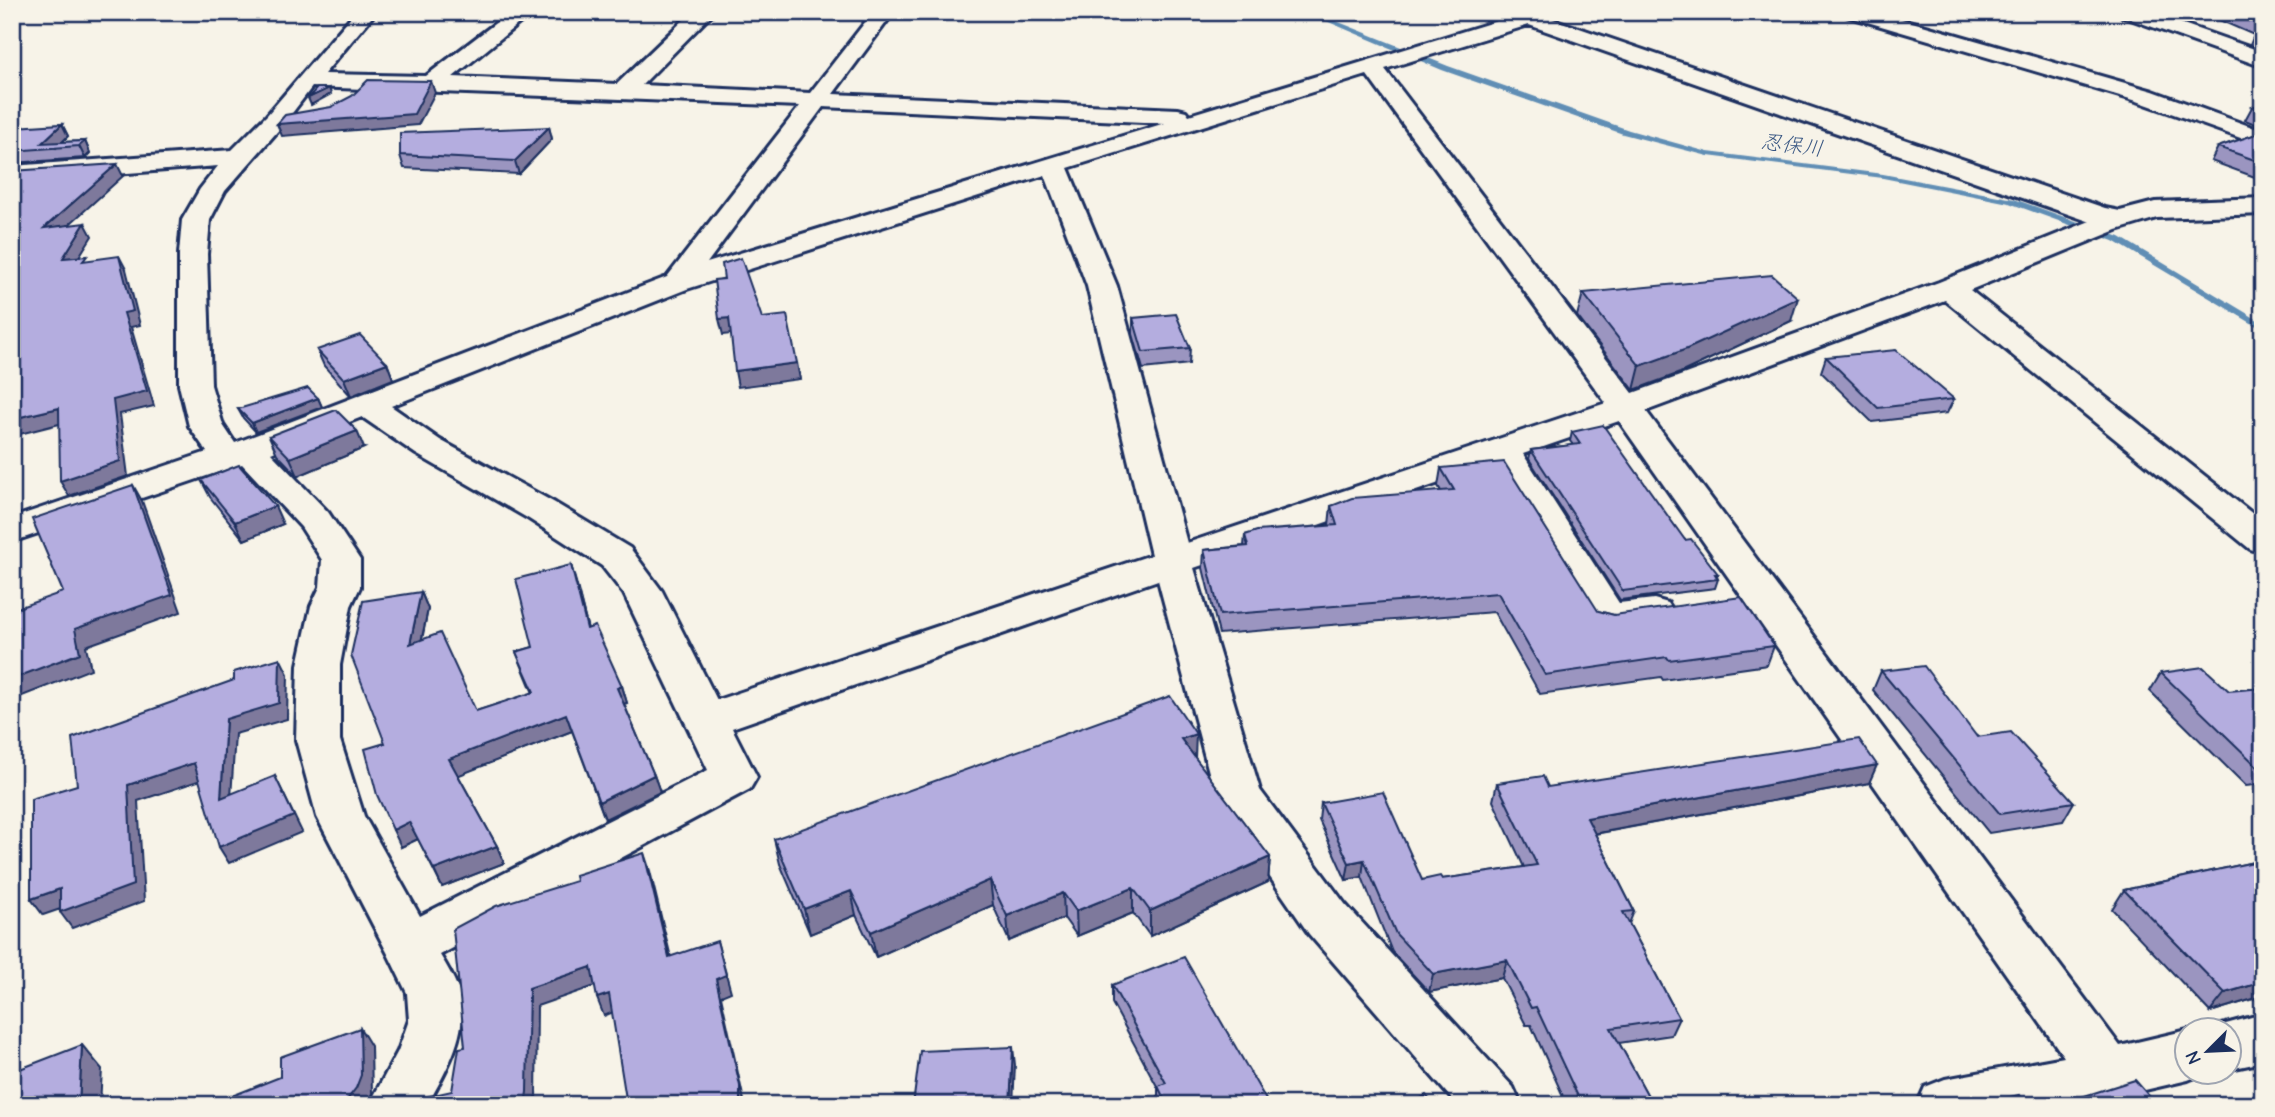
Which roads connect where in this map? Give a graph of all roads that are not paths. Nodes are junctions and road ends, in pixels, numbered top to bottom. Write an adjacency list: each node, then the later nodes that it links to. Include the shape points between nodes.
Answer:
1 (366, 12): 10 (street)
2 (523, 12): 12 (street)
3 (704, 12): 13 (street)
4 (884, 12): 14 (street)
5 (1854, 12): 17 (street, via 2145,96)
6 (2129, 12): 8 (street)
7 (1530, 14): 9 (street); 23 (street, via 2098,215)
8 (2263, 60)
9 (1372, 67): 16 (street); 28 (street)
10 (306, 80): 11 (street); 18 (street, via 289,119)
11 (367, 80): 12 (street); 15 (street)
12 (431, 83): 13 (street)
13 (624, 92): 14 (street)
14 (817, 100): 16 (street); 25 (street)
15 (346, 101)
16 (1205, 118): 19 (street)
17 (2263, 139)
18 (239, 157): 20 (street); 30 (street, via 196,220 193,245 195,385 206,426)
19 (1054, 164): 25 (street); 33 (street, via 1102,286)
20 (12, 174)
21 (2263, 206): 22 (street)
22 (2177, 209): 23 (street, via 2155,210); 24 (street)
23 (2102, 227): 26 (street)
24 (2263, 231)
25 (677, 284): 27 (street)
26 (1949, 288): 28 (street); 32 (street)
27 (367, 405): 30 (street); 35 (street, via 428,447 616,557 642,591)
28 (1626, 407): 29 (street); 40 (street, via 1744,600)
29 (1503, 450): 33 (street); 34 (street, via 1608,618)
30 (238, 454): 31 (street); 36 (street, via 315,520 341,559 340,587 331,606 318,665 318,740 341,817)
31 (12, 531)
32 (2263, 541)
33 (1173, 564): 35 (street); 42 (street, via 1238,795 1327,919)
34 (1686, 608)
35 (706, 720): 36 (street, via 734,777)
36 (410, 946): 41 (street, via 433,993 436,1020 422,1061)
37 (2263, 1038): 38 (street)
38 (2244, 1042)
39 (2174, 1058): 40 (street)
40 (2108, 1074): 43 (street)
41 (397, 1105)
42 (1493, 1105)
43 (1945, 1105)

